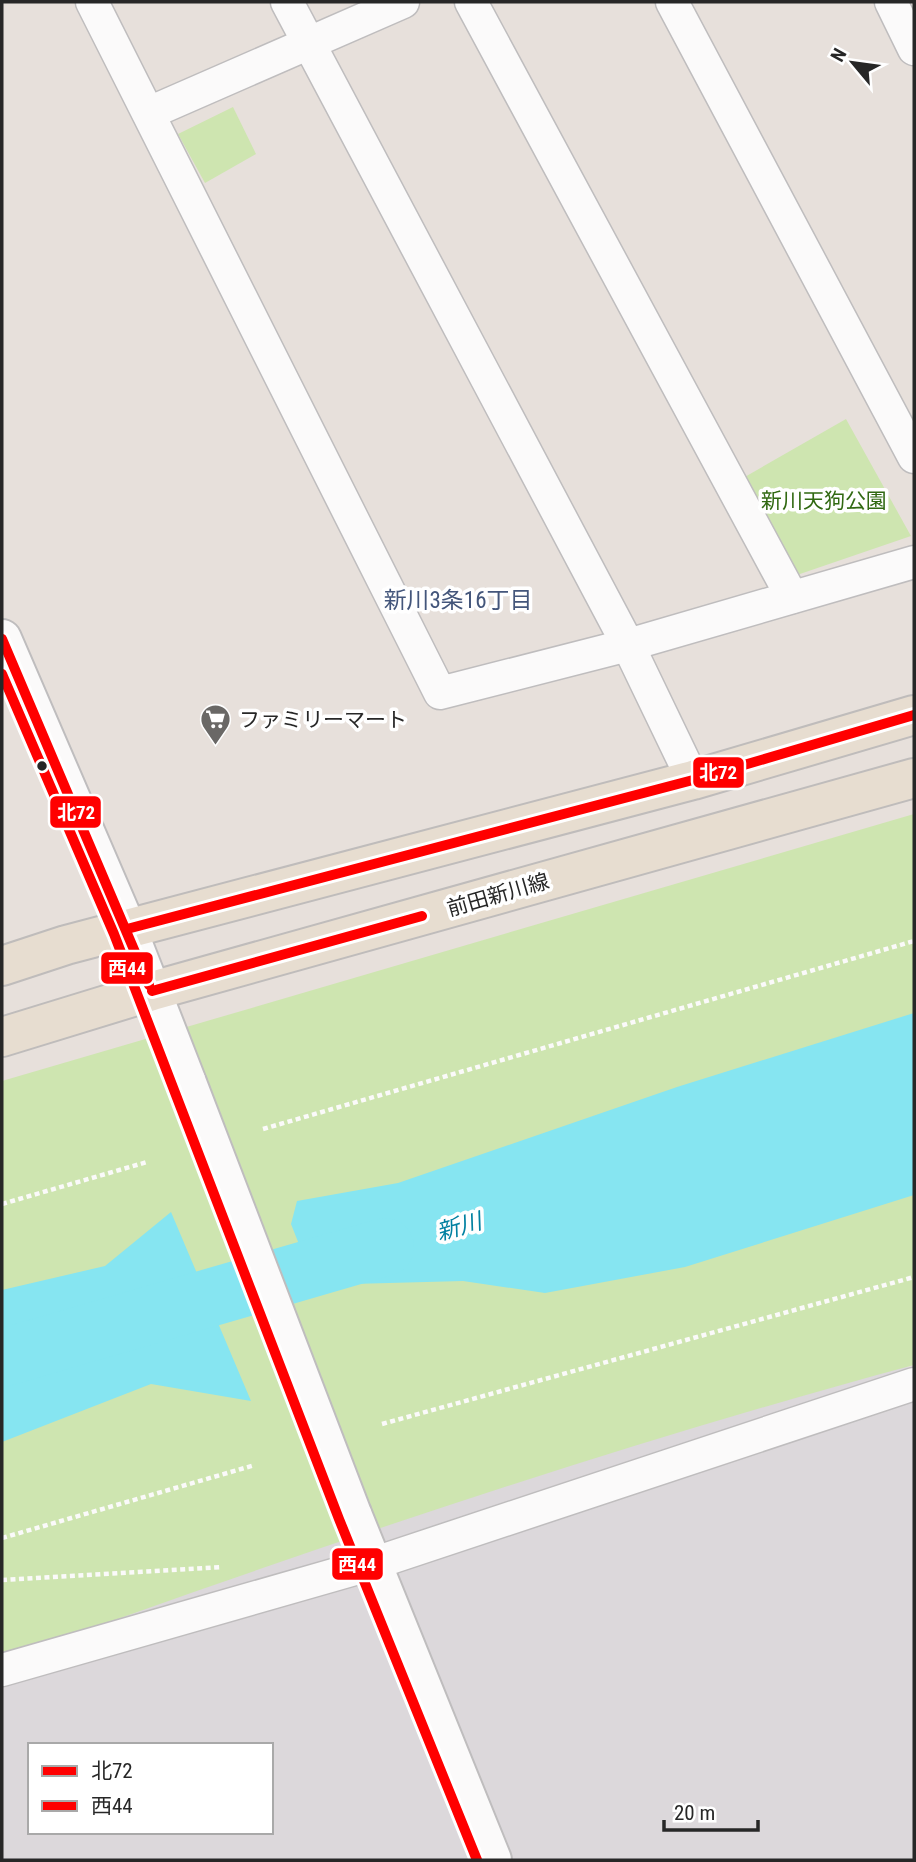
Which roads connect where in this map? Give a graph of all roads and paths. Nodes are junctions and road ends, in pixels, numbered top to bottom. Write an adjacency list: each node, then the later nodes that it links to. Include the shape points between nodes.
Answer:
1 (92, 2): 9 (street)
2 (287, 2): 7 (street)
3 (403, 2): 7 (street)
4 (471, 2): 12 (street)
5 (672, 2): 10 (street)
6 (891, 2): 8 (street)
7 (309, 44): 9 (street); 14 (street)
8 (914, 49)
9 (149, 113): 14 (street, via 440,693)
10 (914, 457)
11 (914, 562): 12 (street)
12 (792, 597): 14 (street)
13 (2, 639): 18 (street)
14 (628, 645): 17 (street)
15 (914, 715): 17 (main road)
16 (914, 778): 21 (main road, 前田新川線)
17 (693, 780): 18 (main road)
18 (127, 929): 20 (main road); 21 (street)
19 (914, 941): 23 (path)
20 (2, 966)
21 (152, 991): 22 (main road, 前田新川線); 31 (street, bridge)
22 (2, 1037)
23 (263, 1129)
24 (147, 1162): 25 (path)
25 (2, 1205)
26 (914, 1277): 28 (path)
27 (914, 1384): 31 (street)
28 (382, 1424)
29 (255, 1465): 30 (path)
30 (2, 1538)
31 (372, 1564): 34 (street); 35 (street)
32 (222, 1567): 33 (path)
33 (2, 1580)
34 (2, 1670)
35 (492, 1860)

